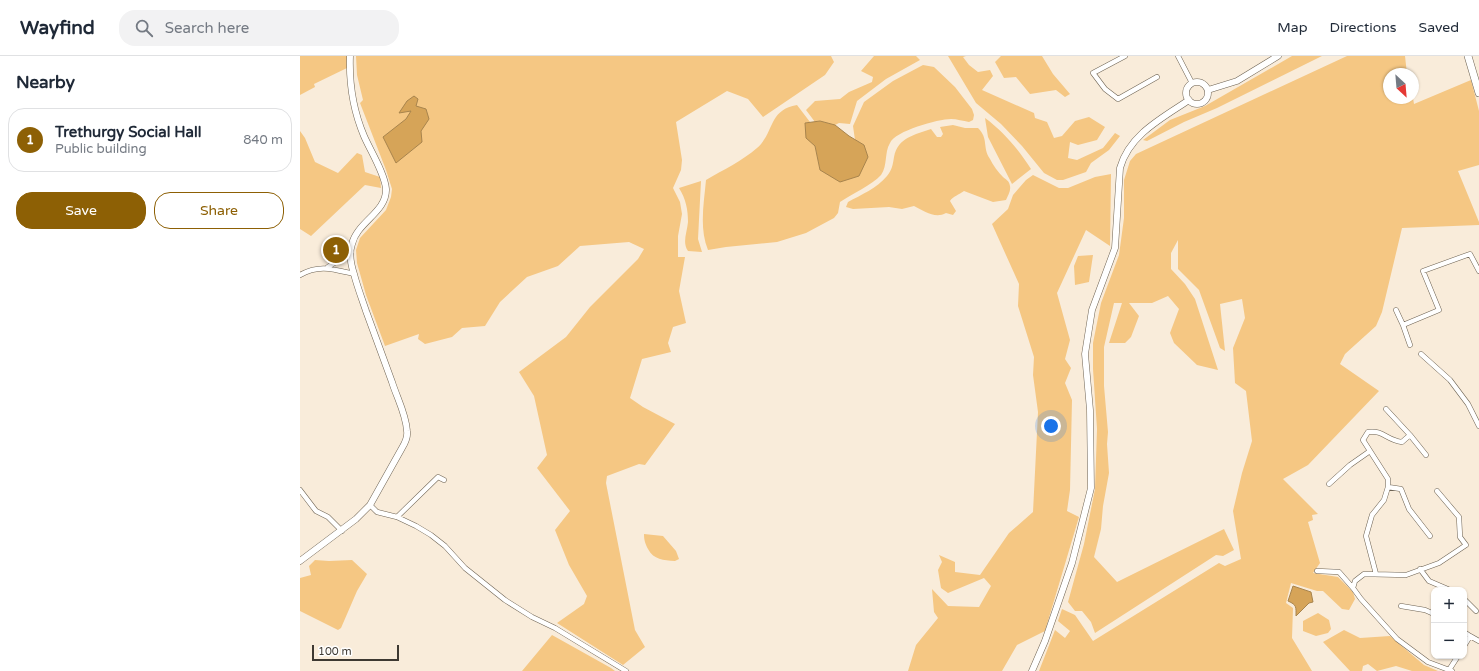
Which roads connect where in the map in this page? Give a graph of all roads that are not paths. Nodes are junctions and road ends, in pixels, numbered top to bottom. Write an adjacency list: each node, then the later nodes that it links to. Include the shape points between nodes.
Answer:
1 (350, 56): 11 (street, via 354,106 386,187 384,200 356,234)
2 (1125, 56): 6 (street, via 1093,73 1105,89 1118,99)
3 (1178, 56): 7 (street)
4 (1278, 56): 8 (street, via 1237,81)
5 (1468, 56): 9 (main road)
6 (1157, 77)
7 (1192, 83): 8 (street, via 1202,83); 10 (street, via 1186,91)
8 (1208, 90): 10 (street, via 1206,99 1201,103)
9 (1479, 93)
10 (1189, 100): 50 (street, via 1133,142 1120,168 1115,248 1092,310 1085,354 1090,410 1091,488 1072,563 1045,642)
11 (351, 252): 12 (street); 14 (street)
12 (328, 267): 14 (street); 15 (street, via 309,270)
13 (1479, 271): 17 (street, via 1470,254 1423,271 1439,310)
14 (354, 274): 30 (street, via 402,408 408,432 402,448)
15 (300, 275)
16 (1396, 310): 17 (street)
17 (1403, 325): 18 (street)
18 (1410, 345)
19 (1421, 354): 21 (street, via 1450,380 1468,404)
20 (1386, 409): 22 (street)
21 (1479, 426)
22 (1410, 435): 23 (street, via 1402,442 1394,441 1377,431 1368,432 1363,440); 24 (street)
23 (1370, 451): 26 (street); 27 (street, via 1388,479)
24 (1426, 455)
25 (444, 480): 31 (street, via 438,476)
26 (1329, 484)
27 (1388, 487): 33 (street, via 1401,489 1409,509); 37 (street, via 1384,500 1372,516 1366,536)
28 (300, 490): 32 (street, via 316,511 328,517)
29 (1437, 490): 35 (street, via 1459,517 1460,537 1466,545 1439,562)
30 (370, 505): 31 (street, via 377,512); 32 (street)
31 (397, 517): 49 (street, via 431,534 465,568 517,608 556,628)
32 (342, 531): 34 (street)
33 (1430, 536)
34 (300, 561)
35 (1420, 569): 37 (street, via 1406,575); 38 (street, via 1429,581)
36 (1317, 570): 39 (street, via 1339,572)
37 (1376, 574): 39 (street, via 1364,574 1355,582)
38 (1443, 587)
39 (1353, 588): 51 (street, via 1397,640 1428,662)
40 (1467, 602): 42 (street)
41 (1401, 606): 43 (street)
42 (1476, 611)
43 (1431, 613)
44 (1467, 634): 45 (street)
45 (1470, 636): 46 (street); 47 (street)
46 (1467, 641)
47 (1479, 641)
48 (1456, 659): 51 (street)
49 (626, 671)
50 (1032, 671)
51 (1450, 671)

